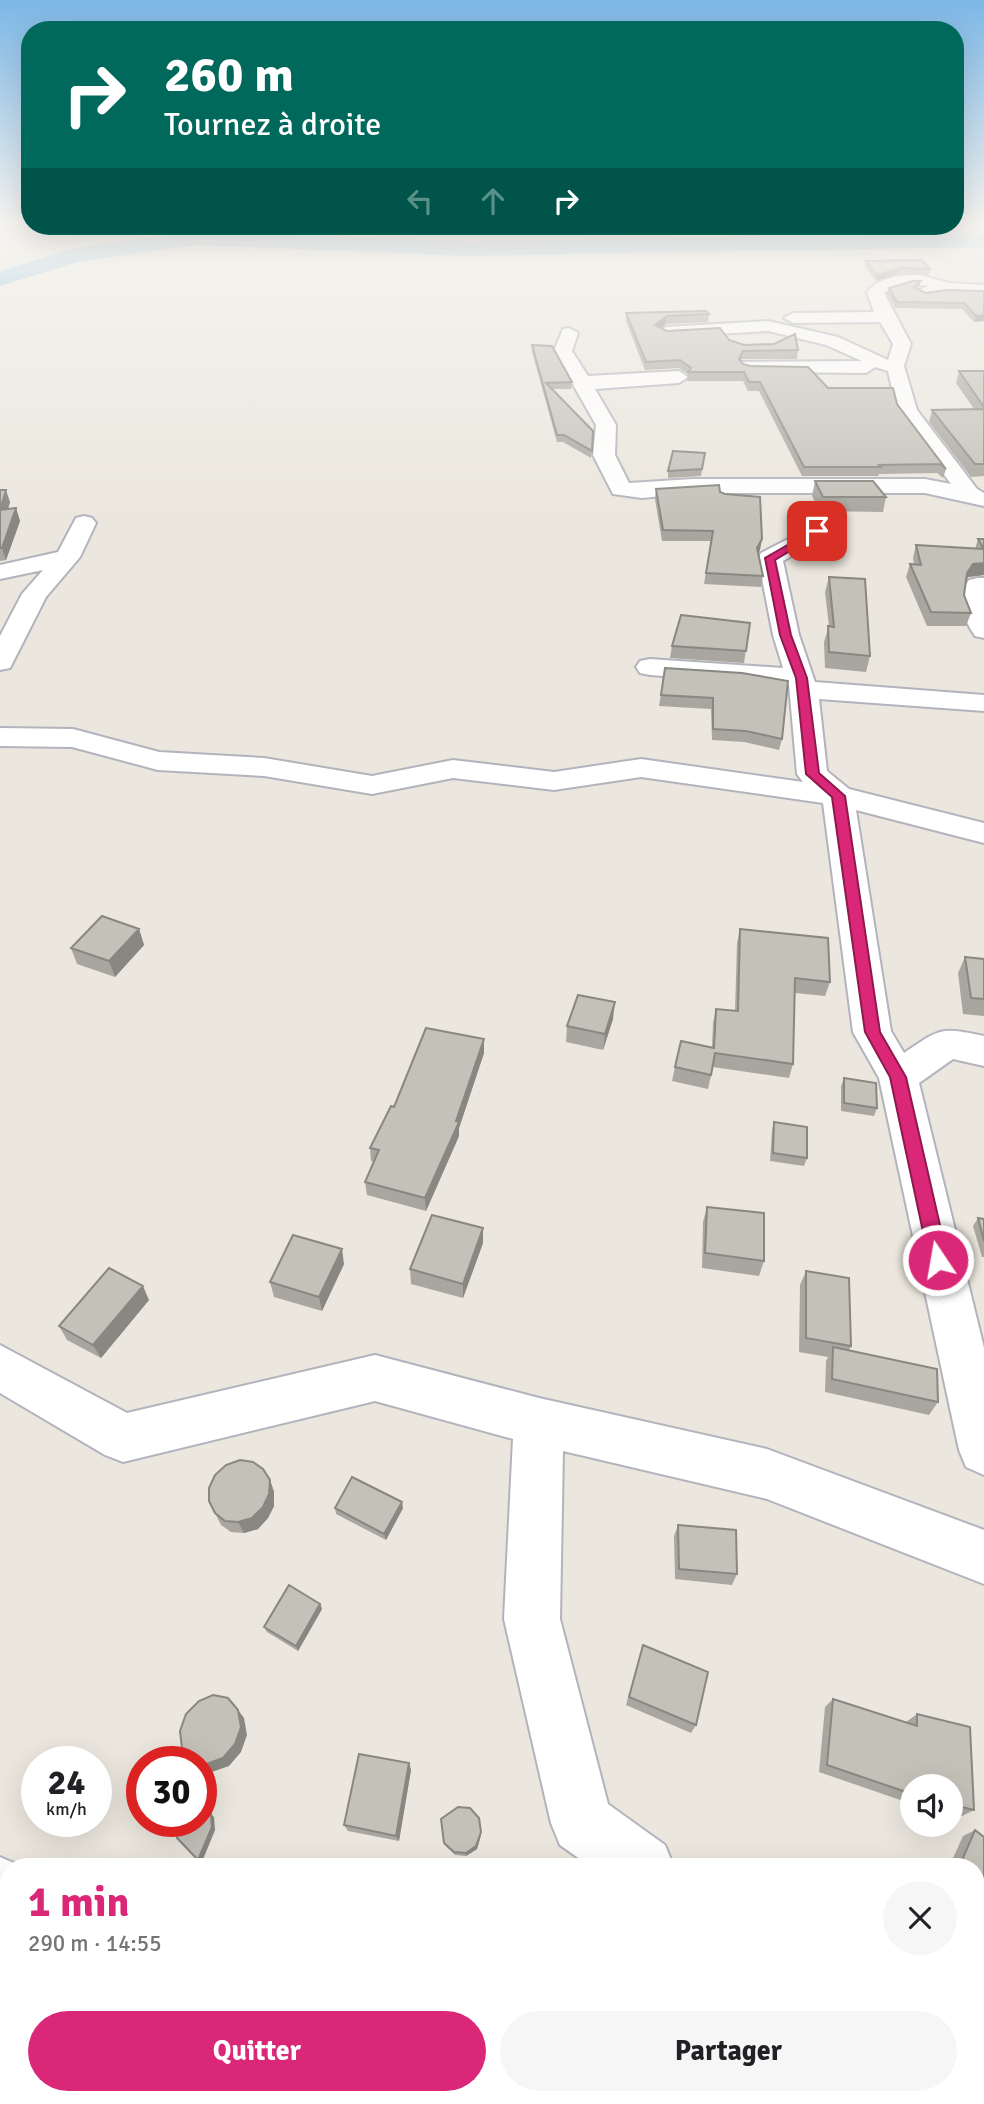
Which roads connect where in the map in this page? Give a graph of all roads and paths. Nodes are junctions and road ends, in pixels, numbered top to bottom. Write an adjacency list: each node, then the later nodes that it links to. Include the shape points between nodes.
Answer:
1 (764, 323): 3 (street)
2 (889, 323): 7 (street, via 902,344)
3 (754, 325): 4 (street); 7 (street, via 832,341)
4 (666, 332)
5 (569, 333): 9 (street, via 563,351)
6 (749, 366): 7 (street)
7 (891, 366): 10 (street, via 904,388 907,411)
8 (679, 377): 9 (street, via 592,381)
9 (585, 388): 10 (street, via 606,425 604,455 621,489 925,486)
10 (976, 498)
11 (84, 523): 13 (street)
12 (817, 531): 19 (street, via 770,558 786,635)
13 (68, 557): 14 (street); 17 (street, via 35,594)
14 (0, 572)
15 (984, 585): 16 (street, via 978,585 974,610)
16 (984, 630)
17 (0, 662)
18 (650, 667): 19 (street)
19 (803, 684): 20 (street); 22 (street, via 813,774)
20 (984, 703)
21 (0, 737): 22 (street, via 73,738 158,761 264,767 372,785 453,769 554,781 641,768)
22 (838, 796): 23 (street); 25 (street, via 873,1032)
23 (984, 833)
24 (984, 1051): 25 (street, via 947,1043)
25 (898, 1077): 28 (street)
26 (0, 1367): 27 (street, via 123,1438 375,1378)
27 (539, 1422): 29 (street, via 767,1474); 30 (street, via 532,1619 582,1823)
28 (984, 1450)
29 (984, 1557)
30 (631, 1858)

